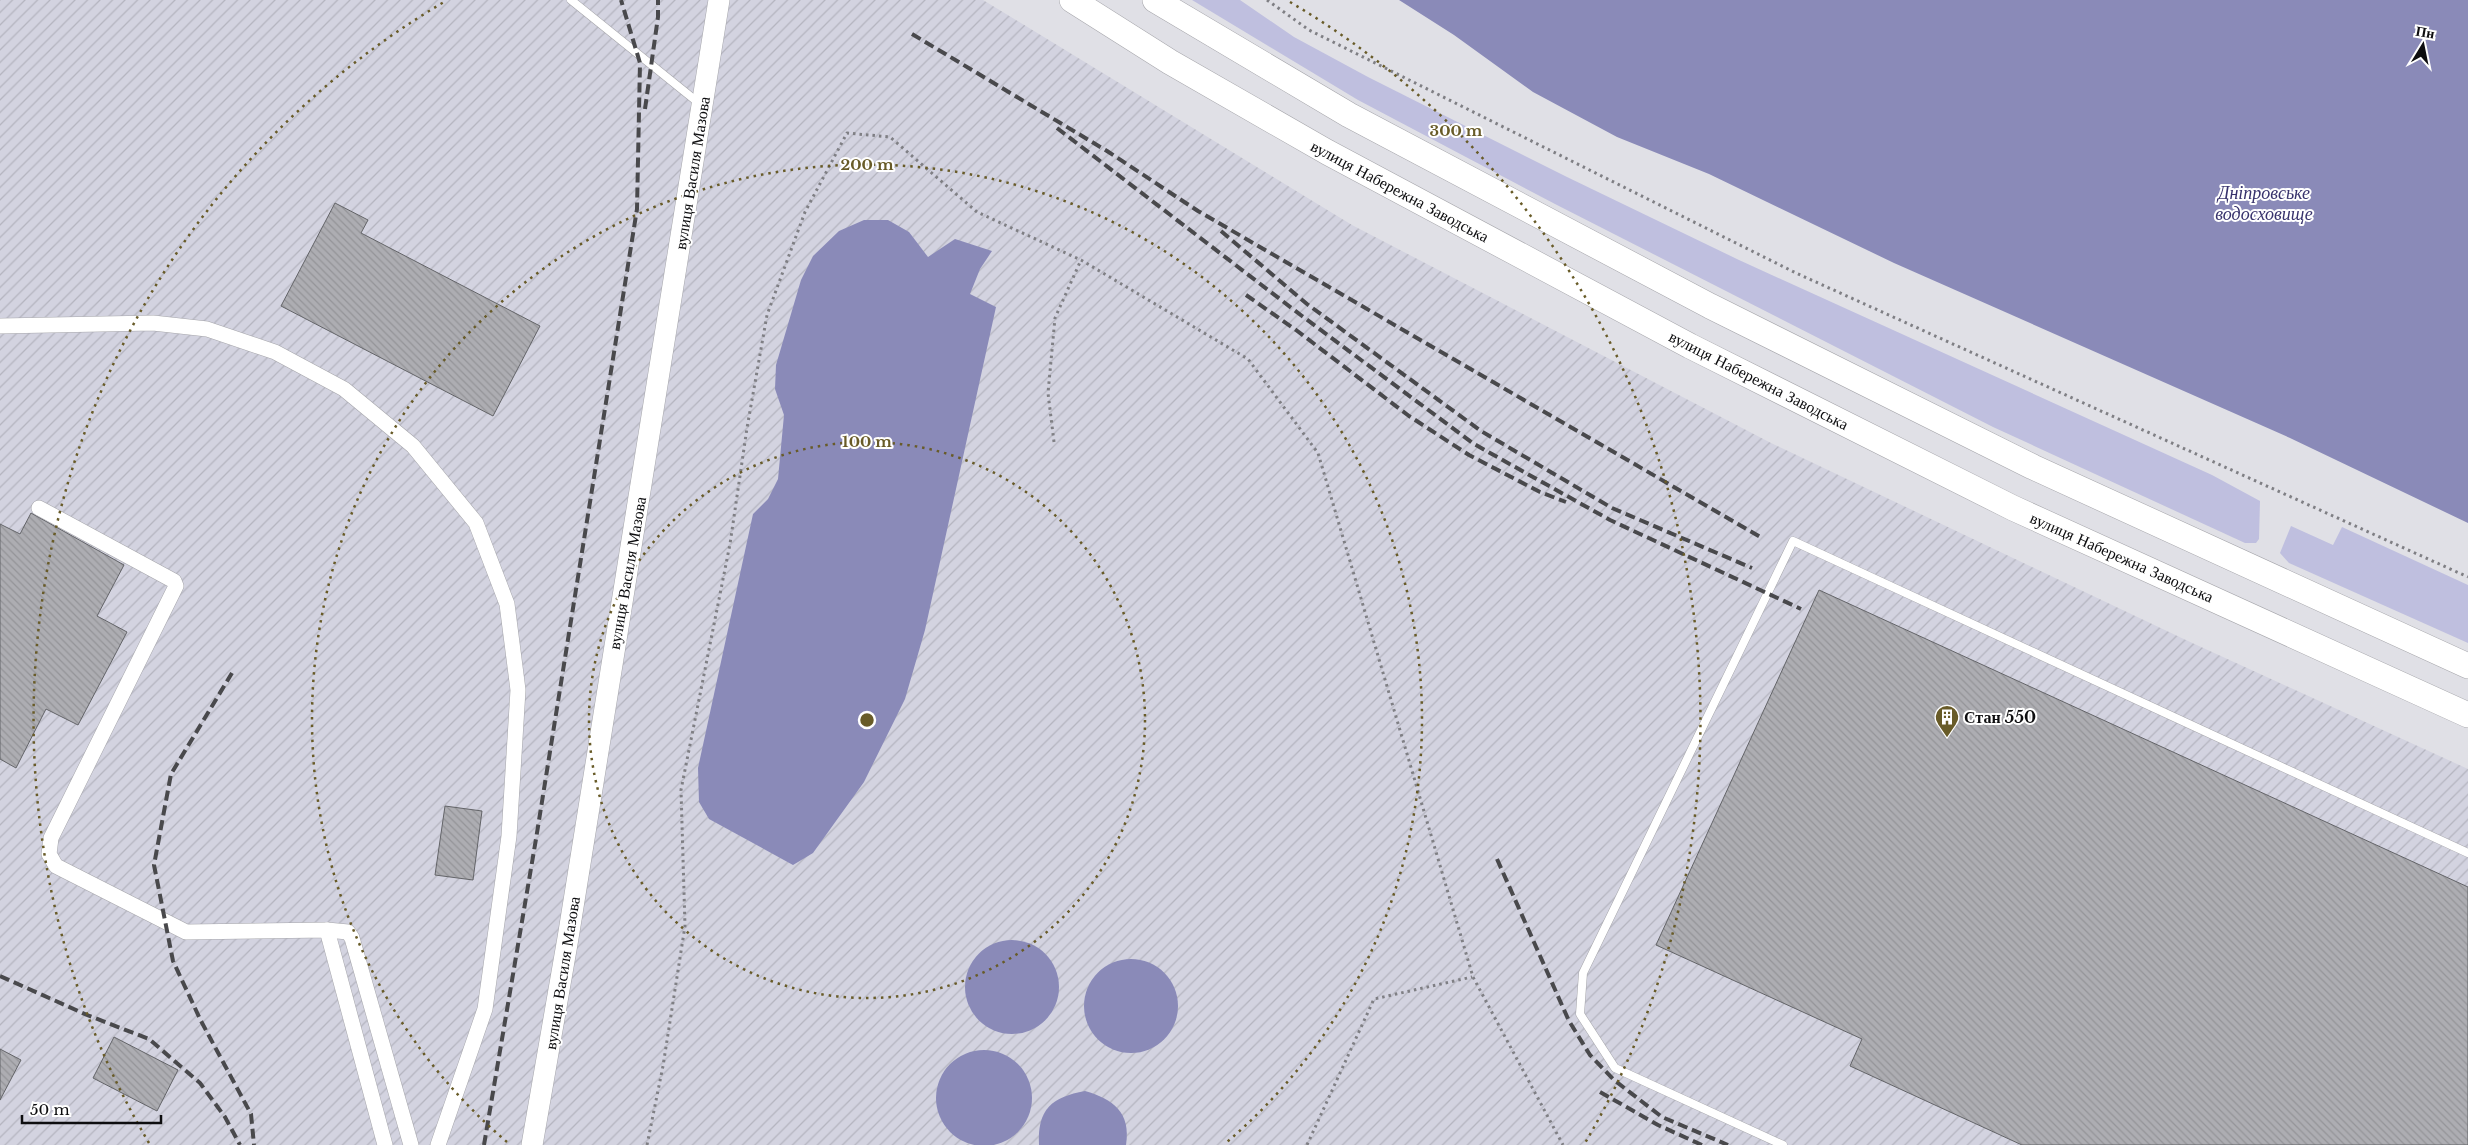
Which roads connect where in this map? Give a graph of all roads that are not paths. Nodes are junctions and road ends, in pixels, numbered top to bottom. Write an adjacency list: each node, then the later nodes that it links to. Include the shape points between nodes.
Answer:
1 (571, 0): 5 (lane)
2 (719, 0): 5 (street, вулиця Василя Мазова)
3 (1072, 0): 9 (main road, вулиця Набережна Заводська, via 1170,62 1327,152 1690,346 2013,508)
4 (1155, 0): 8 (main road, via 1349,115 1710,306 2033,468)
5 (702, 106): 15 (street, вулиця Василя Мазова)
6 (0, 326): 14 (street, via 153,323 207,329 275,352 344,389 413,446 476,523 507,604 518,690 509,836 484,1009)
7 (40, 508): 11 (street, via 174,581 176,586 51,838 49,854 56,866 186,932)
8 (2468, 666)
9 (2468, 715)
10 (2468, 853): 16 (lane, via 1793,541 1583,973 1580,1014 1615,1068)
11 (327, 930): 12 (street); 13 (street, via 348,932 352,938)
12 (385, 1145)
13 (411, 1145)
14 (438, 1145)
15 (532, 1145)
16 (1782, 1145)

